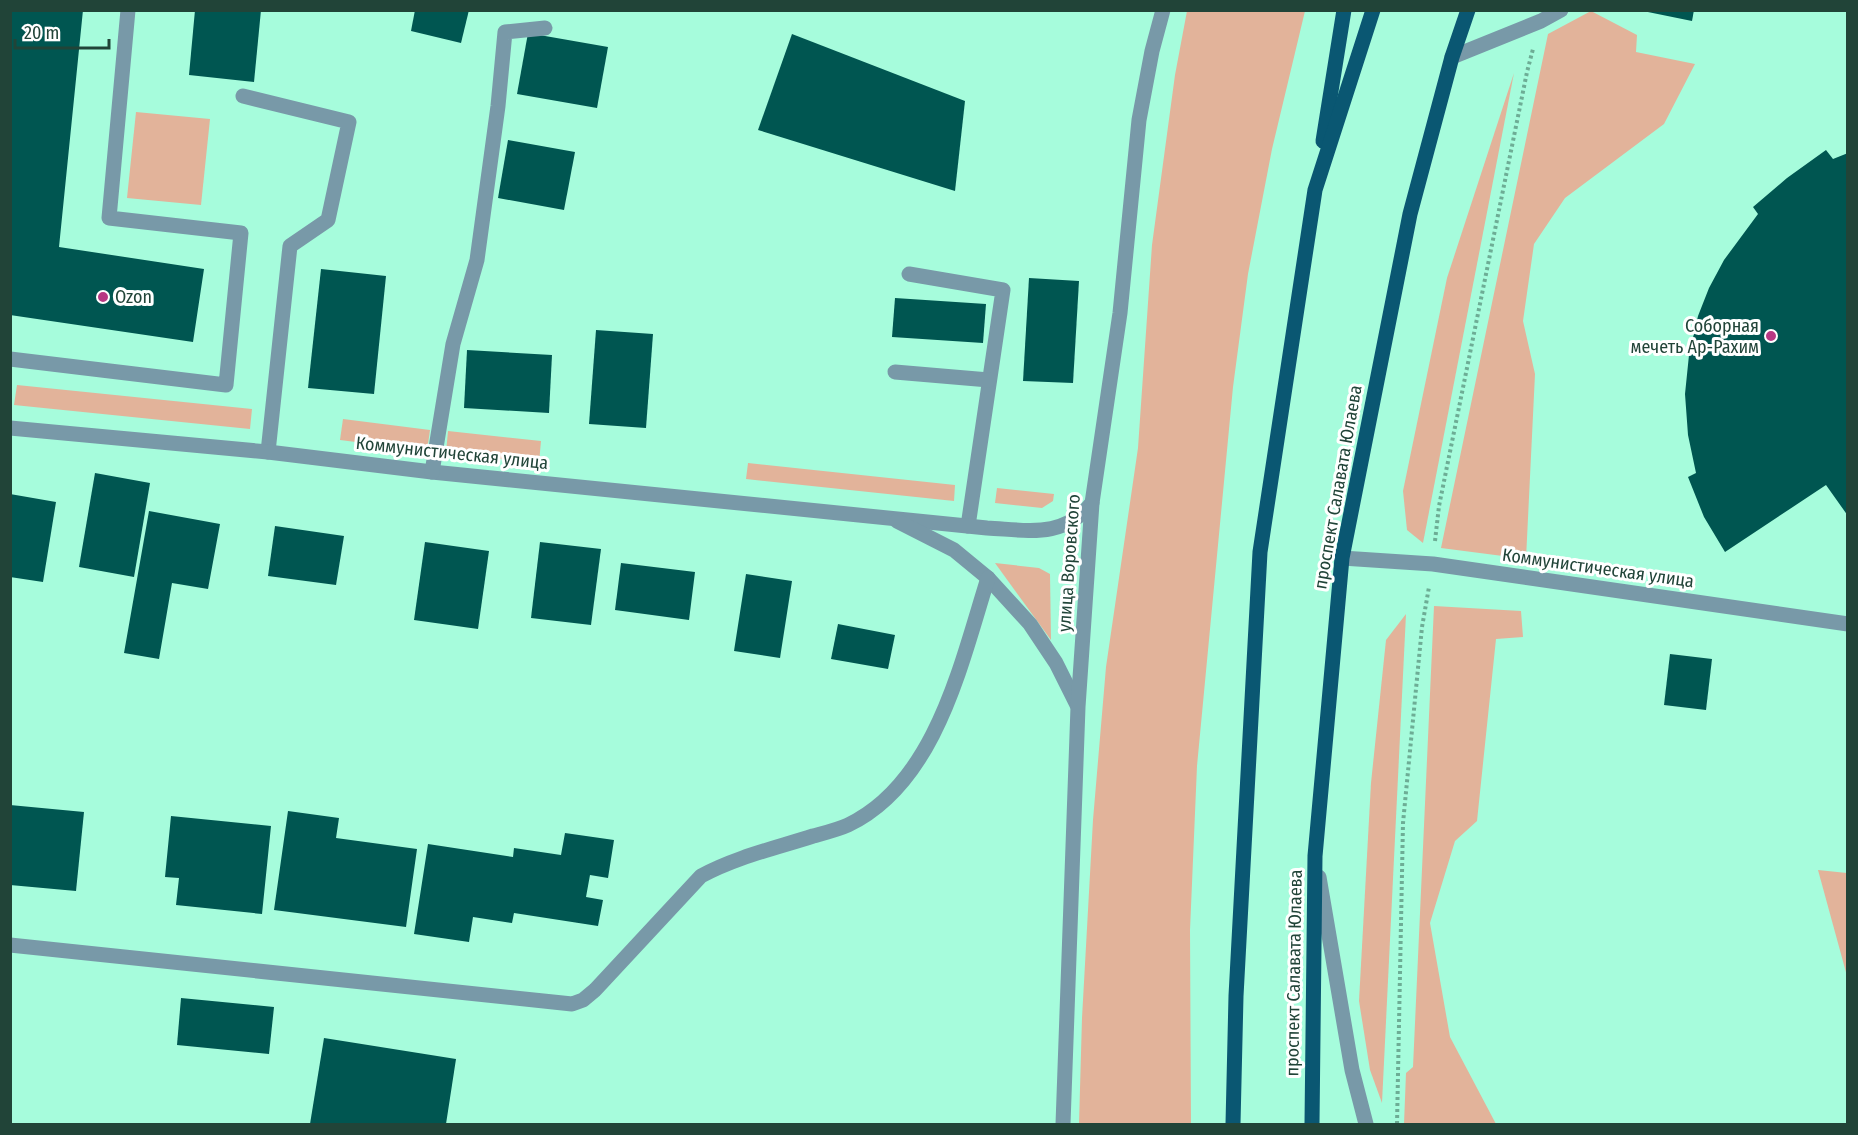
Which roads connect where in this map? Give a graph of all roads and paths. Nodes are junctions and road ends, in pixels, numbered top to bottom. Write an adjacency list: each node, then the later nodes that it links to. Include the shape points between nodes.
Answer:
1 (128, 10): 12 (street, via 109,218 242,233 226,385)
2 (1162, 10): 18 (street, улица Воровского, via 1138,120 1120,313)
3 (1344, 10): 10 (main road)
4 (1373, 10): 10 (main road)
5 (1468, 10): 8 (main road, проспект Салавата Юлаева)
6 (1561, 10): 8 (street)
7 (545, 28): 17 (street, via 505,32 477,260 453,344)
8 (1452, 57): 21 (main road, проспект Салавата Юлаева, via 1410,214)
9 (243, 96): 16 (street, via 349,122 328,220 290,246)
10 (1315, 190): 28 (main road, via 1260,552 1236,996)
11 (909, 274): 14 (street, via 1003,290)
12 (10, 360)
13 (895, 372): 14 (street)
14 (989, 380): 20 (street)
15 (10, 428): 16 (street, Коммунистическая улица)
16 (268, 452): 17 (street, Коммунистическая улица)
17 (432, 472): 19 (street, Коммунистическая улица)
18 (1092, 503): 20 (street, Коммунистическая улица, via 1083,515 1065,526 1036,530); 24 (street, улица Воровского)
19 (889, 517): 20 (street, Коммунистическая улица); 22 (street, Коммунистическая улица, via 954,550)
20 (968, 525)
21 (1342, 558): 23 (street, Коммунистическая улица, via 1433,564); 25 (main road, проспект Салавата Юлаева)
22 (988, 578): 24 (street, Коммунистическая улица, via 1030,624); 26 (street, via 941,719 916,767 881,805 848,825 721,865 701,876 583,1000 572,1004)
23 (1848, 624)
24 (1078, 707): 27 (street, улица Воровского)
25 (1315, 856): 29 (main road, проспект Салавата Юлаева); 30 (street, via 1352,1070)
26 (10, 945)
27 (1063, 1125)
28 (1233, 1125)
29 (1312, 1125)
30 (1366, 1125)

